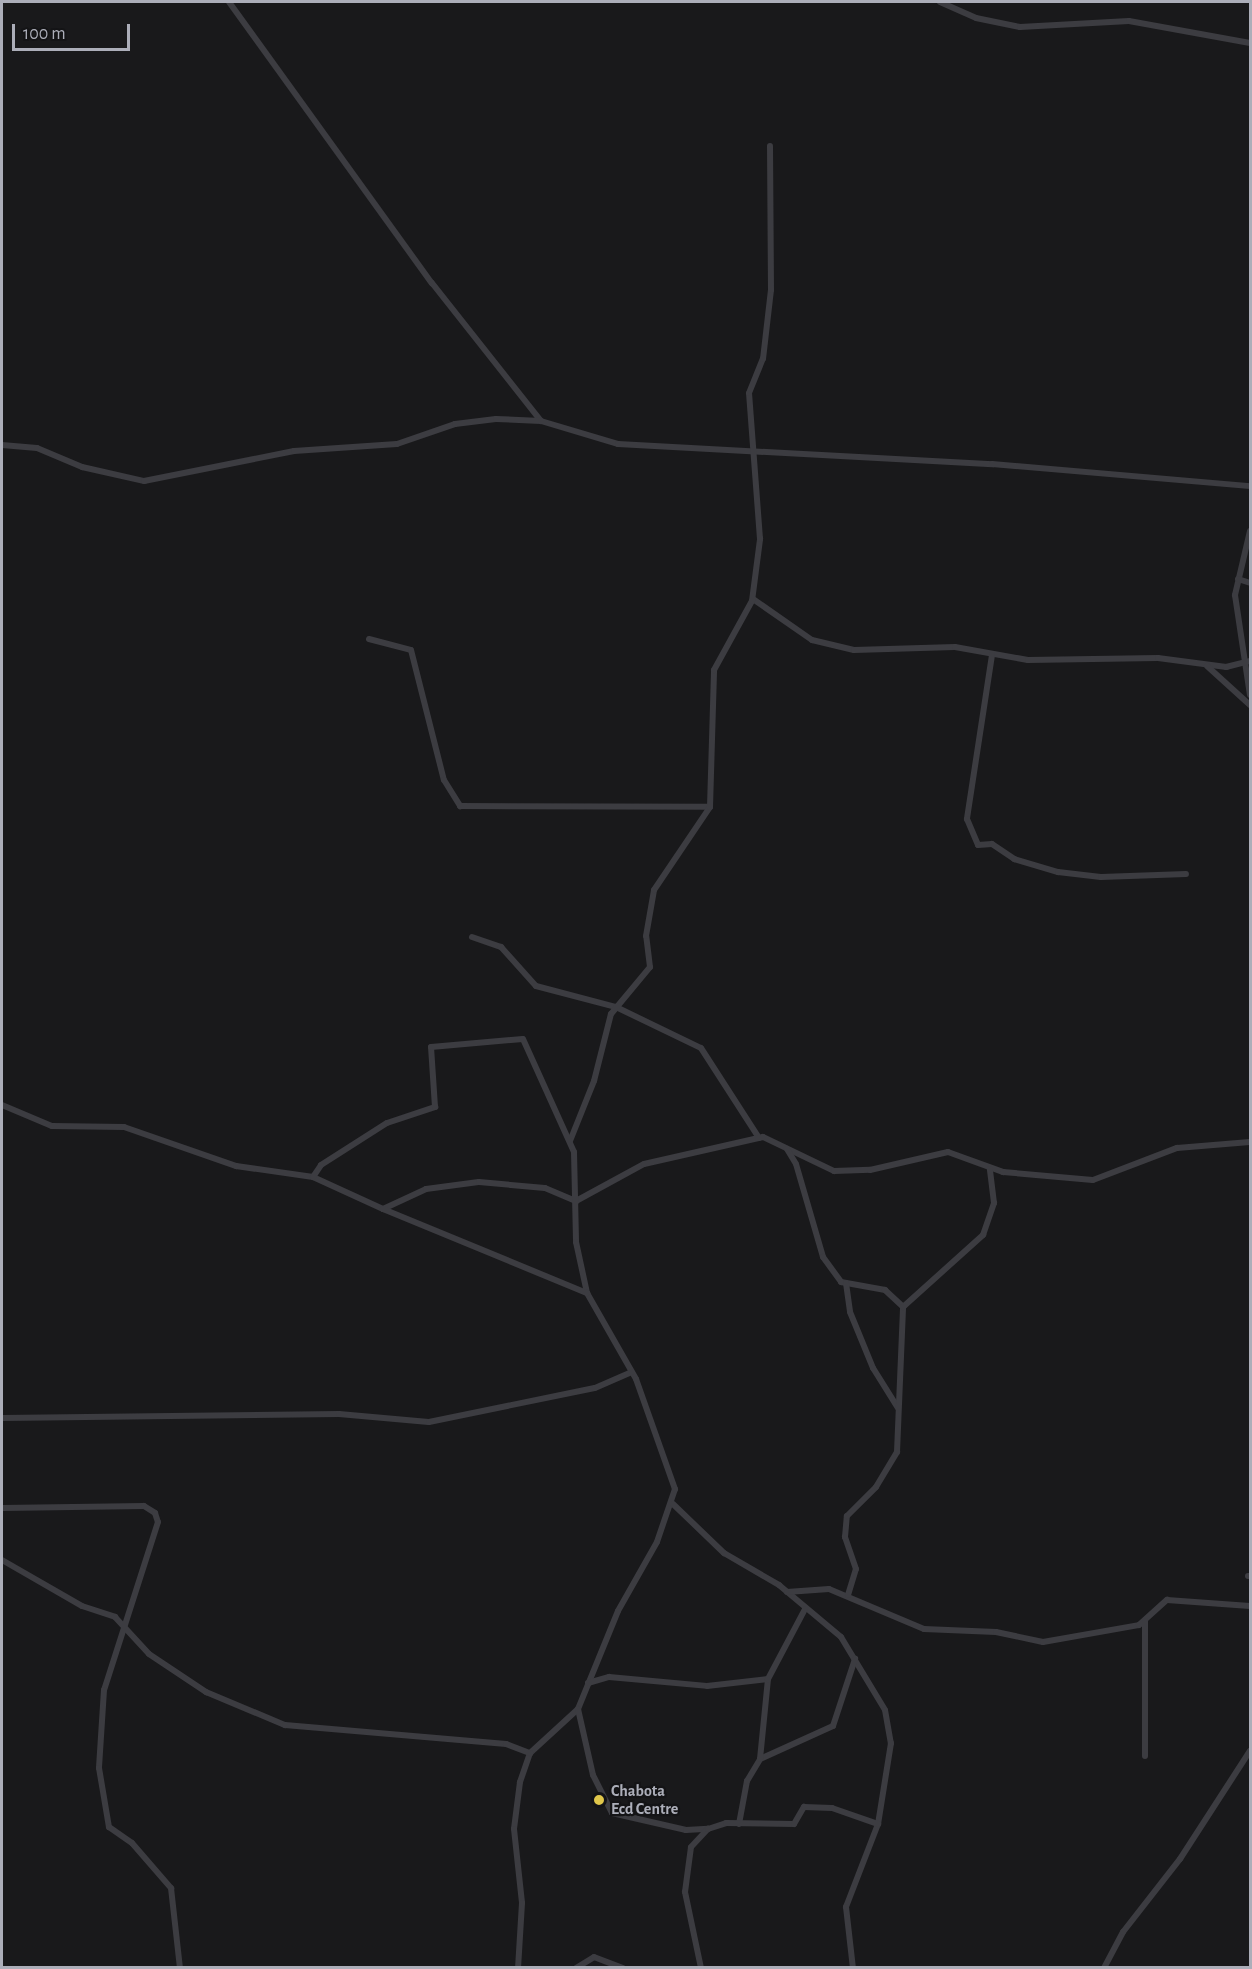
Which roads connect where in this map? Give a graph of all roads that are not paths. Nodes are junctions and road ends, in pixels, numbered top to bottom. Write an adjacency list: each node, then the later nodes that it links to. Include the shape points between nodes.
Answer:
1 (229, 2): 5 (street, via 432,283)
2 (940, 2): 3 (street, via 976,18 1020,27 1139,21)
3 (1251, 43)
4 (770, 146): 7 (street, via 771,290 763,359 749,393)
5 (541, 421): 6 (street, via 467,421 397,444 294,451 144,481 82,467 37,448); 7 (street, via 618,444)
6 (2, 445)
7 (753, 452): 8 (street, via 992,464); 12 (street, via 760,538)
8 (1251, 486)
9 (1251, 531): 10 (street)
10 (1238, 579): 11 (street); 15 (street, via 1235,595)
11 (1251, 583)
12 (753, 599): 14 (street, via 829,646 854,650 955,647); 19 (street, via 714,670)
13 (369, 639): 19 (street, via 411,650 444,780 460,806)
14 (992, 655): 16 (street, via 1103,663 1158,658); 20 (street, via 967,819 978,845 992,844 1014,859 1069,873)
15 (1247, 663): 16 (street); 17 (street)
16 (1207, 665): 18 (street)
17 (1251, 695)
18 (1251, 705)
19 (710, 807): 22 (street, via 654,890 646,936 650,967)
20 (1186, 874)
21 (472, 937): 22 (street, via 501,947 536,986)
22 (616, 1007): 24 (street, via 701,1048); 25 (street)
23 (2, 1105): 29 (street, via 52,1126 124,1127 236,1166)
24 (759, 1138): 27 (street); 30 (street, via 644,1164)
25 (570, 1142): 29 (street, via 527,1044 509,1036 431,1047 435,1107 387,1124 321,1165); 30 (street)
26 (1251, 1142): 28 (street, via 1177,1148 1104,1179)
27 (785, 1147): 28 (street, via 834,1171 870,1170 948,1152); 32 (street, via 796,1164 823,1257)
28 (990, 1169): 34 (street, via 994,1203 983,1235)
29 (313, 1177): 31 (street)
30 (576, 1201): 31 (street, via 545,1188 479,1182 426,1189); 33 (street, via 576,1242)
31 (383, 1209): 33 (street)
32 (846, 1283): 34 (street, via 885,1290); 36 (street, via 850,1312 873,1368)
33 (587, 1293): 35 (street)
34 (903, 1307): 36 (street)
35 (632, 1372): 37 (street, via 595,1388 429,1422 339,1414); 38 (street, via 675,1489)
36 (899, 1410): 42 (street, via 897,1452 845,1525 856,1569)
37 (2, 1418)
38 (673, 1504): 41 (street, via 724,1552); 49 (street)
39 (2, 1508): 46 (street, via 151,1508 158,1522)
40 (2, 1560): 46 (street, via 82,1606 114,1617)
41 (787, 1592): 42 (street, via 821,1587); 44 (street)
42 (848, 1595): 45 (street, via 924,1629 996,1632 1043,1642)
43 (1251, 1606): 45 (street, via 1167,1600)
44 (805, 1609): 47 (street, via 841,1637); 48 (street)
45 (1145, 1621): 53 (street)
46 (120, 1629): 52 (street, via 206,1692 296,1729 506,1744); 59 (street, via 104,1690 101,1798 108,1827 132,1843 171,1888)
47 (856, 1659): 54 (street, via 833,1726); 56 (street, via 892,1732)
48 (768, 1679): 49 (street, via 707,1686 609,1677); 54 (street)
49 (587, 1684): 50 (street)
50 (578, 1709): 52 (street); 57 (street, via 593,1775 612,1813 686,1830)
51 (1251, 1751): 64 (street, via 1180,1859 1123,1932)
52 (530, 1753): 60 (street, via 515,1801 522,1903)
53 (1145, 1756)
54 (760, 1759): 55 (street, via 747,1781)
55 (739, 1824): 56 (street, via 797,1823 804,1807 837,1810); 57 (street)
56 (878, 1824): 63 (street, via 846,1907)
57 (708, 1828): 58 (street, via 691,1847 685,1892)
58 (700, 1967)
59 (180, 1968)
60 (518, 1968)
61 (576, 1968): 62 (street, via 594,1957)
62 (623, 1968)
63 (853, 1968)
64 (1104, 1968)

